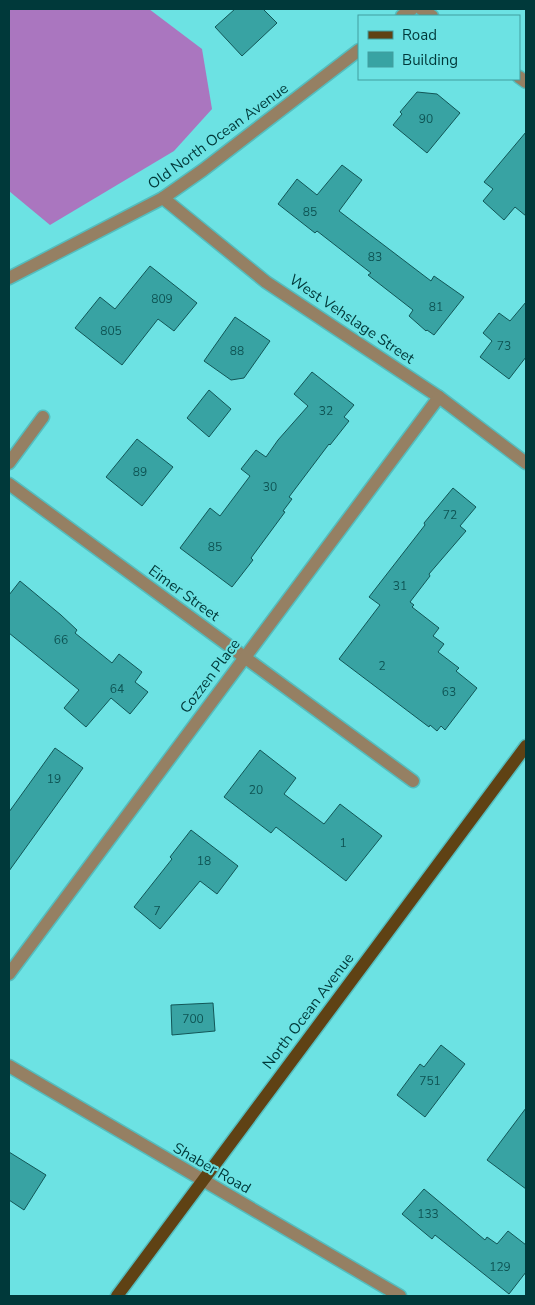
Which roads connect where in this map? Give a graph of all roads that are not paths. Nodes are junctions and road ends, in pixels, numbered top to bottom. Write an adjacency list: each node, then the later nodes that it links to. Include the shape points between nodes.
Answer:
1 (358, 51): 2 (street, Old North Ocean Avenue)
2 (163, 198): 3 (street, Old North Ocean Avenue); 4 (street, West Vehslage Street, via 266,282)
3 (9, 278)
4 (439, 397): 6 (street, West Vehslage Street); 9 (street, Cozzen Place)
5 (43, 417): 7 (street)
6 (526, 462)
7 (9, 463)
8 (9, 484): 9 (street, Eimer Street)
9 (244, 657): 11 (street, Eimer Street); 12 (street, Cozzen Place)
10 (526, 746): 14 (main road, North Ocean Avenue)
11 (413, 781)
12 (9, 974)
13 (9, 1066): 14 (street, Shaber Road)
14 (203, 1181): 15 (main road, North Ocean Avenue); 16 (street, Shaber Road)
15 (117, 1296)
16 (400, 1296)

